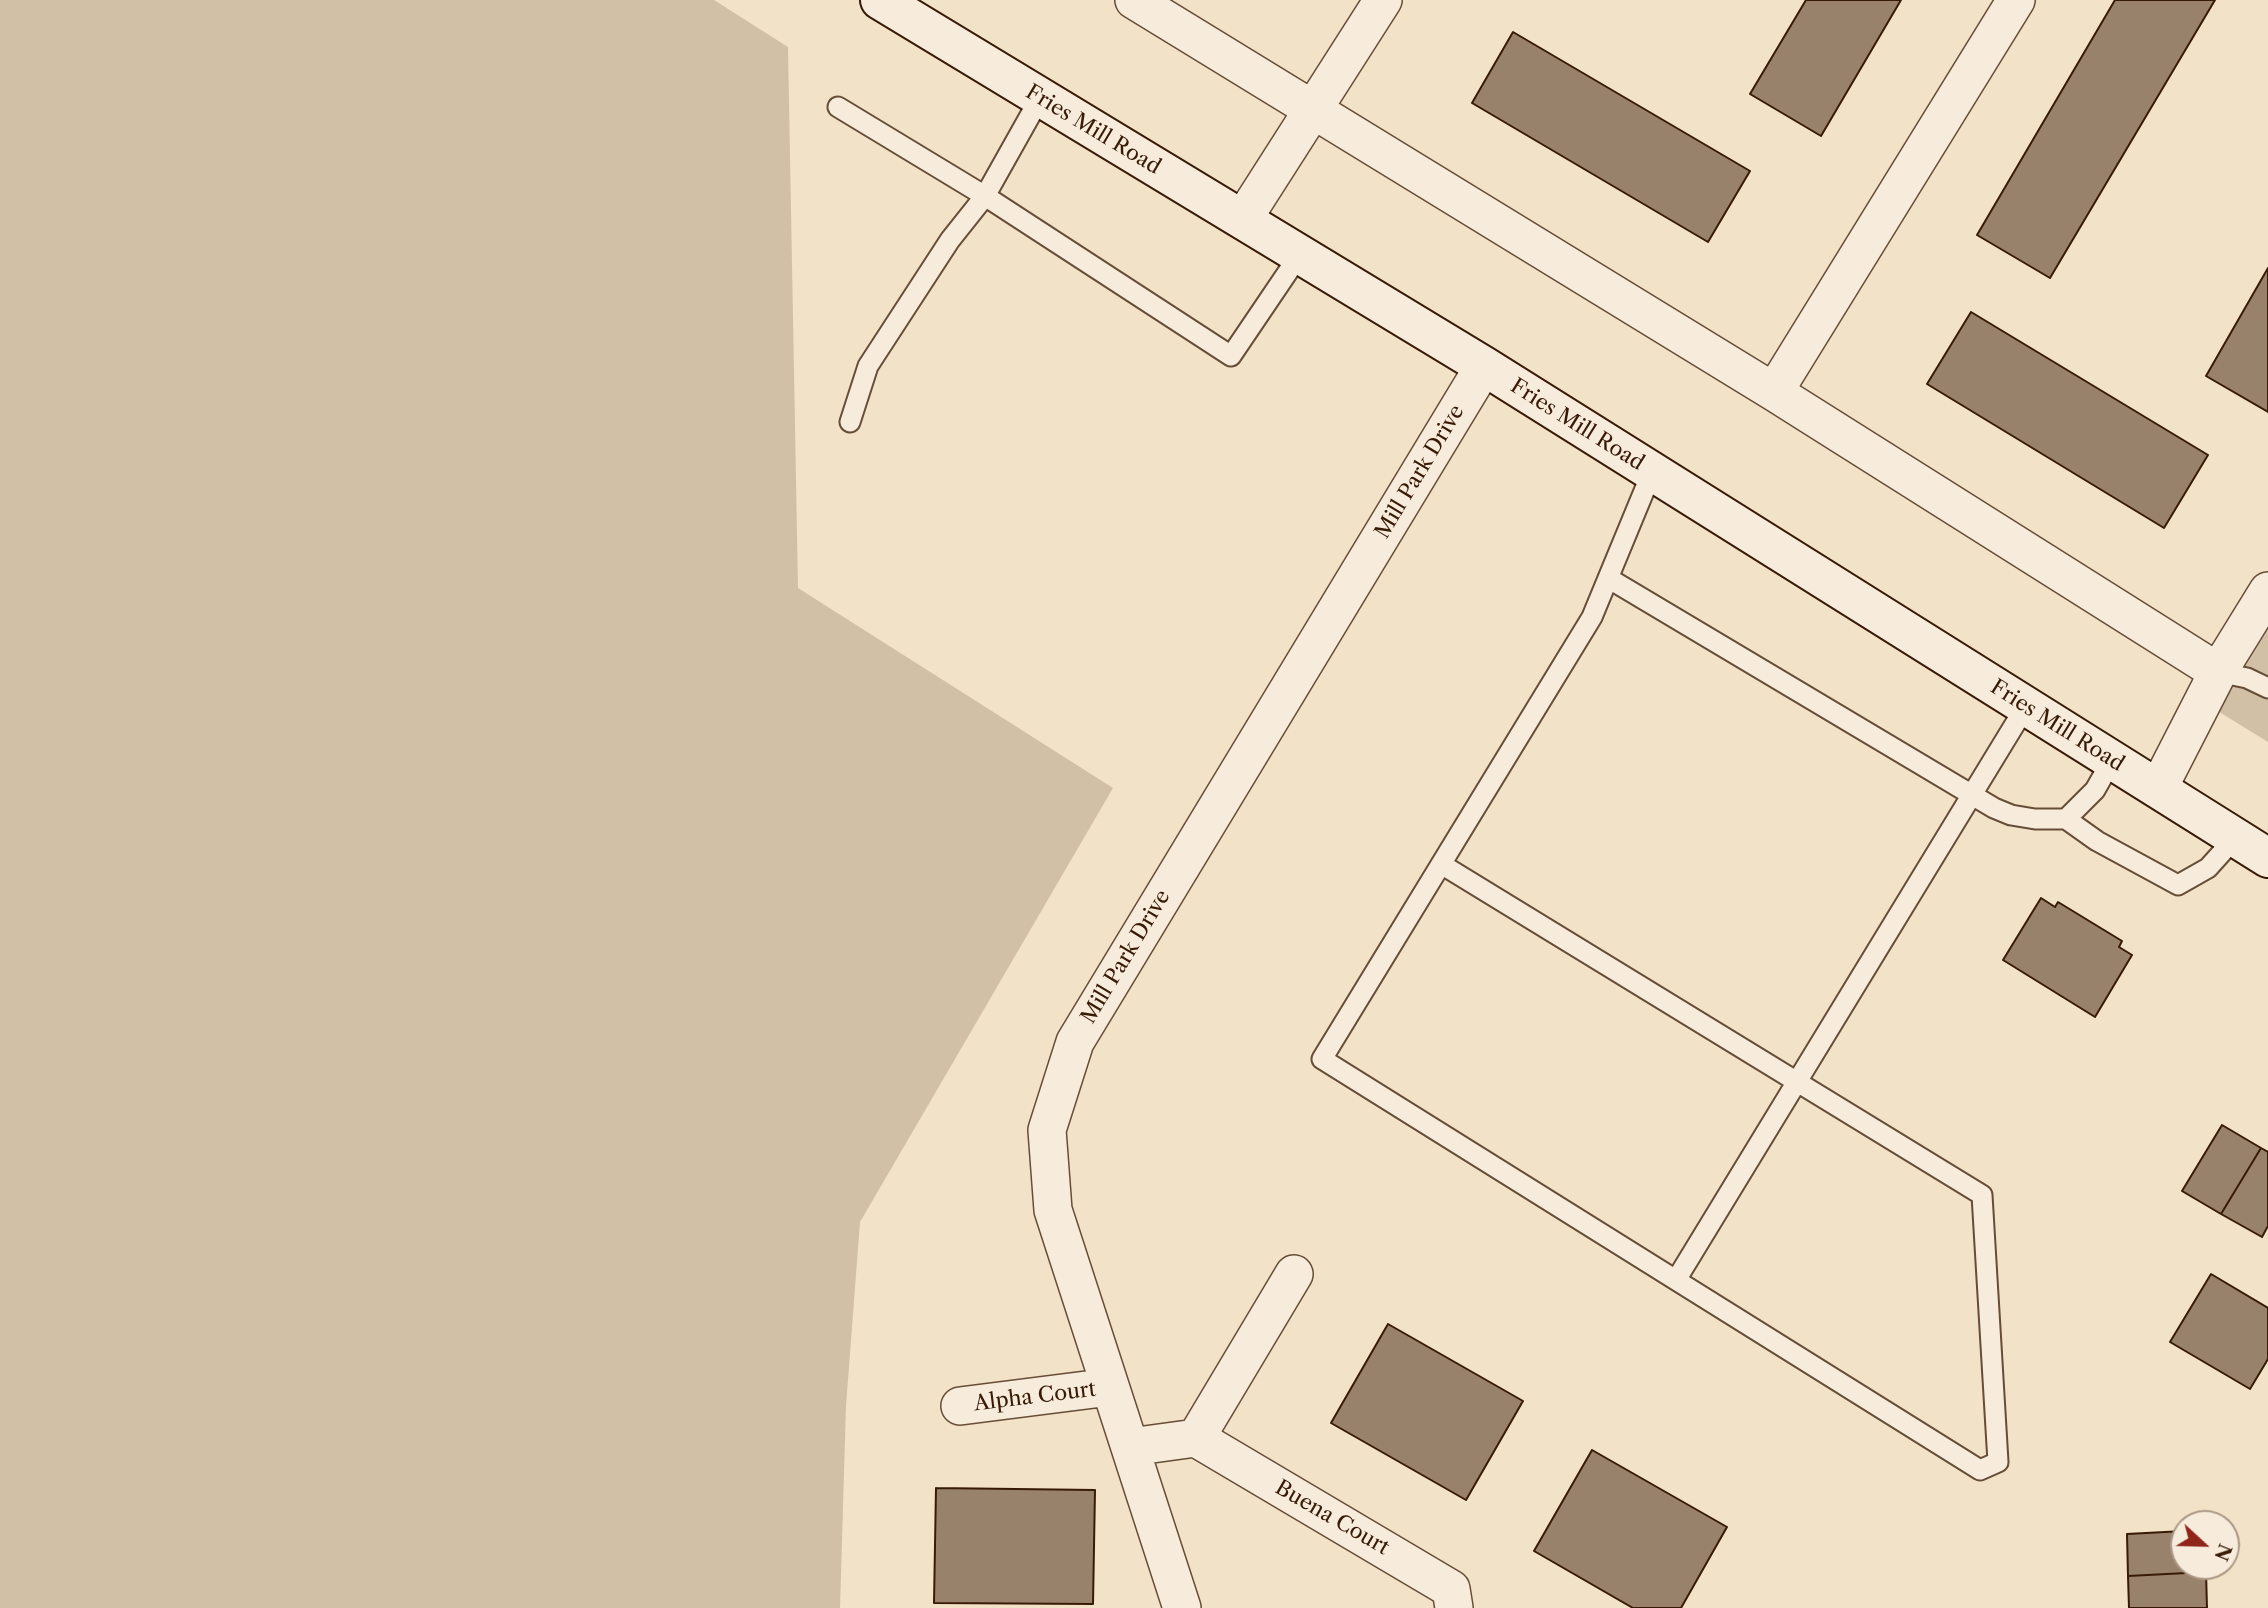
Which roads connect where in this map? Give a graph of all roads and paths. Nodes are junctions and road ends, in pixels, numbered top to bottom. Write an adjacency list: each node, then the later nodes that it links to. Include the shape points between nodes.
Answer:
1 (880, 0): 5 (main road, Fries Mill Road)
2 (1134, 0): 7 (street)
3 (1383, 0): 7 (street)
4 (2017, 0): 12 (street)
5 (1040, 98): 8 (lane); 9 (main road, Fries Mill Road)
6 (838, 107): 8 (lane)
7 (1314, 111): 9 (street); 12 (street)
8 (985, 196): 10 (lane, via 1231,356); 13 (lane, via 950,240 868,366)
9 (1243, 219): 10 (main road, Fries Mill Road)
10 (1300, 254): 11 (main road, Fries Mill Road)
11 (1484, 366): 14 (main road, Fries Mill Road); 30 (street, Mill Park Drive, via 1075,1042 1047,1130 1053,1210)
12 (1774, 392): 17 (street)
13 (850, 422)
14 (1652, 472): 15 (lane); 19 (main road, Fries Mill Road)
15 (1608, 578): 22 (lane); 26 (lane, via 1592,617)
16 (2268, 591): 17 (street)
17 (2218, 672): 18 (lane); 21 (street)
18 (2268, 688)
19 (2026, 706): 20 (main road, Fries Mill Road); 22 (lane)
20 (2112, 760): 21 (main road, Fries Mill Road); 23 (lane, via 2095,790)
21 (2158, 789): 24 (main road, Fries Mill Road)
22 (1971, 794): 23 (lane, via 2011,815); 27 (lane)
23 (2066, 819): 24 (lane, via 2178,885 2208,868)
24 (2235, 838): 25 (main road, Fries Mill Road)
25 (2268, 858)
26 (1441, 864): 27 (lane); 29 (lane, via 1322,1059)
27 (1798, 1082): 29 (lane); 29 (lane, via 1982,1195 1998,1462 1980,1470)
28 (1294, 1274): 32 (street)
29 (1676, 1280)
30 (1110, 1387): 31 (street, Alpha Court); 33 (street, Mill Park Drive)
31 (960, 1406)
32 (1196, 1438): 33 (street); 35 (street, Buena Court, via 1451,1589)
33 (1130, 1447): 34 (street, Mill Park Drive)
34 (1182, 1608)
35 (1454, 1608)

